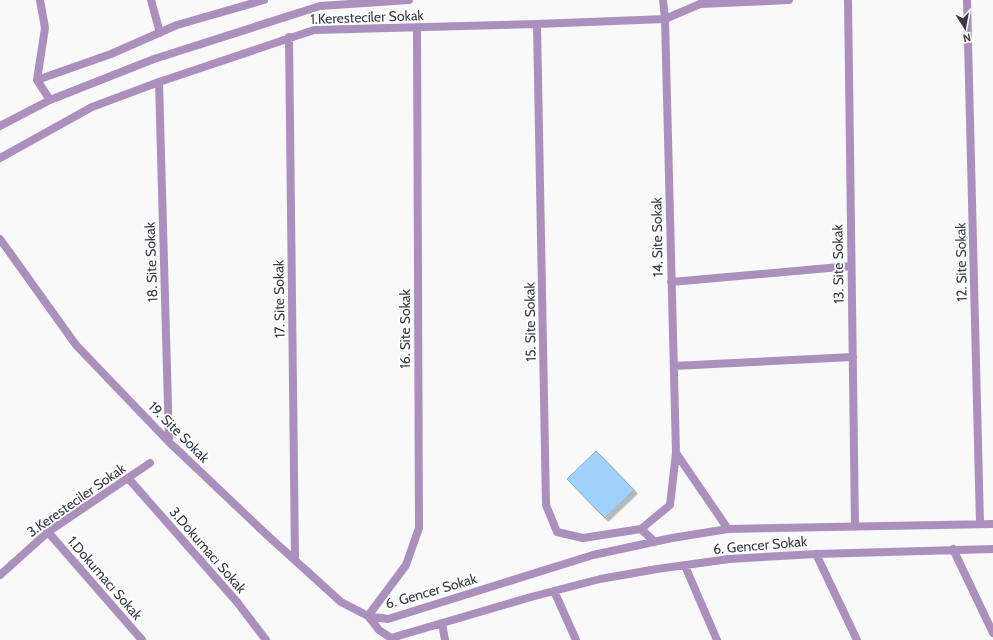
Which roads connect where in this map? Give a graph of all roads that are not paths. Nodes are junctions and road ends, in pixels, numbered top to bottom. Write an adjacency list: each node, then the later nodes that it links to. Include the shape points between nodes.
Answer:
1 (40, 0): 14 (street, via 45,28)
2 (150, 0): 12 (street)
3 (264, 0): 12 (street)
4 (409, 0): 16 (street, 1.Keresteciler Sokak, via 320,6 154,59)
5 (663, 0): 9 (street, 14. Site Sokak)
6 (789, 0): 9 (street, via 700,4)
7 (848, 0): 20 (street, 13. Site Sokak)
8 (968, 0): 28 (street, 12. Site Sokak)
9 (665, 19): 10 (street, 1.Keresteciler Sokak); 21 (street, 14. Site Sokak)
10 (537, 24): 11 (street, 1.Keresteciler Sokak); 31 (street, 15. Site Sokak, via 546,506 558,532 584,538)
11 (417, 28): 13 (street, 1.Keresteciler Sokak, via 314,30); 42 (street, 16. Site Sokak, via 419,528 406,565)
12 (160, 33): 14 (street, via 111,54)
13 (290, 37): 15 (street, 1.Keresteciler Sokak); 38 (street, 17. Site Sokak)
14 (37, 80): 16 (street)
15 (159, 82): 18 (street, 1.Keresteciler Sokak, via 92,106); 24 (street, 18. Site Sokak)
16 (50, 100): 17 (street, 1.Keresteciler Sokak)
17 (0, 126)
18 (0, 158)
19 (0, 239): 24 (street, 19. Site Sokak, via 76,345)
20 (851, 266): 21 (street); 22 (street, 13. Site Sokak)
21 (671, 282): 23 (street, 14. Site Sokak)
22 (852, 356): 23 (street); 30 (street, 13. Site Sokak)
23 (674, 366): 25 (street, 14. Site Sokak)
24 (169, 442): 38 (street, 19. Site Sokak)
25 (676, 453): 31 (street, 14. Site Sokak, via 670,506); 32 (street)
26 (150, 463): 27 (street, 3.Keresteciler Sokak)
27 (128, 478): 33 (street, 3.Keresteciler Sokak); 47 (street, 3.Dokumacı Sokak, via 237,602)
28 (980, 524): 29 (street, 6. Gencer Sokak); 30 (street, 6. Gencer Sokak)
29 (993, 524)
30 (855, 527): 32 (street, 6. Gencer Sokak)
31 (641, 529): 34 (street)
32 (728, 529): 34 (street, 6. Gencer Sokak)
33 (48, 532): 40 (street, 3.Keresteciler Sokak); 46 (street, 1.Dokumacı Sokak)
34 (655, 542): 42 (street, 6. Gencer Sokak, via 593,555 388,619)
35 (954, 549): 36 (street, 6. Gencer Sokak); 37 (street, 6. Gencer Sokak); 44 (street)
36 (993, 549)
37 (816, 554): 39 (street, 6. Gencer Sokak, via 729,559); 51 (street)
38 (295, 560): 42 (street, 19. Site Sokak, via 341,602)
39 (685, 566): 41 (street, 6. Gencer Sokak, via 600,579); 50 (street)
40 (0, 575)
41 (554, 591): 43 (street, 6. Gencer Sokak); 49 (street)
42 (368, 616): 45 (street, 6. Gencer Sokak)
43 (442, 623): 45 (street, 6. Gencer Sokak); 48 (street)
44 (993, 633)
45 (390, 639)
46 (142, 640)
47 (266, 640)
48 (445, 640)
49 (576, 640)
50 (717, 640)
51 (857, 640)

